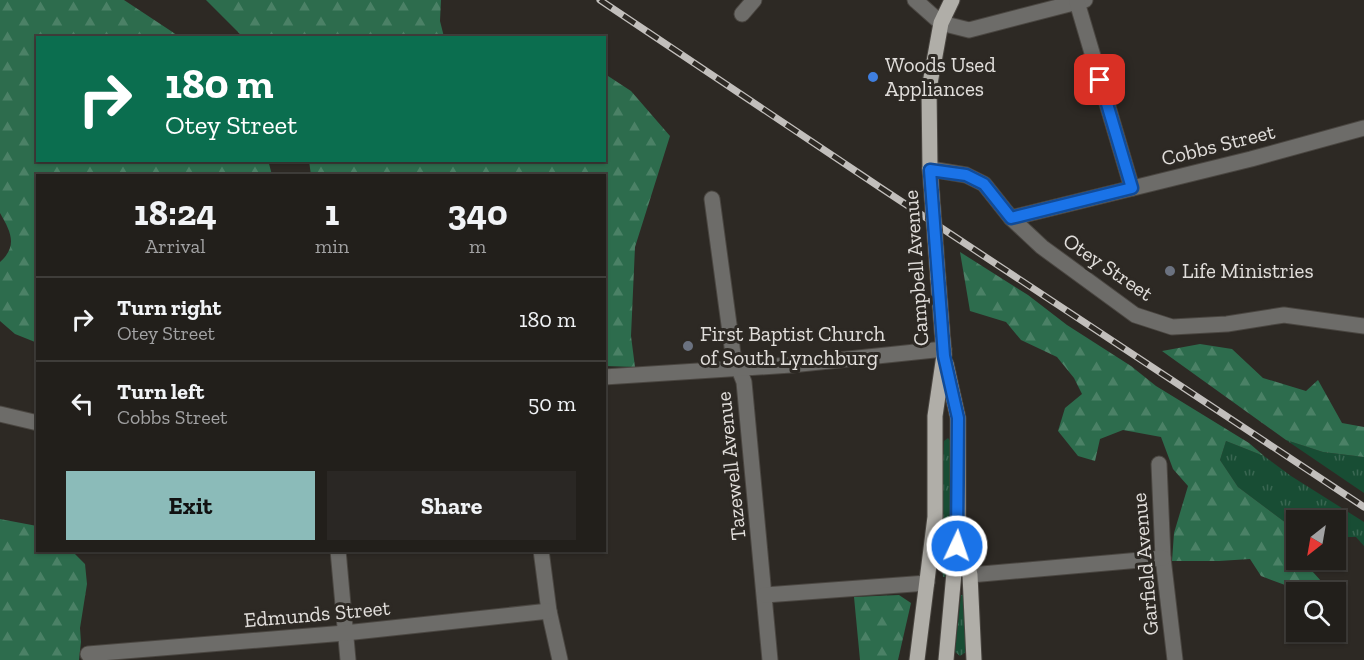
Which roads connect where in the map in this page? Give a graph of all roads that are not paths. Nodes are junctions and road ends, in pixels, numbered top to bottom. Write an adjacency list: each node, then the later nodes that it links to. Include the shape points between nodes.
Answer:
1 (754, 0): 5 (street)
2 (915, 0): 6 (street)
3 (952, 0): 6 (main road, Campbell Avenue)
4 (1081, 1): 6 (street, via 969,30); 9 (street)
5 (742, 14)
6 (941, 23): 8 (main road, Campbell Avenue, via 929,90)
7 (1364, 128): 9 (street, Cobbs Street)
8 (930, 170): 11 (street, Otey Street, via 966,175 984,184); 13 (main road, Campbell Avenue, bridge)
9 (1132, 188): 11 (street, Cobbs Street)
10 (712, 199): 14 (street, Tazewell Avenue)
11 (1011, 218): 12 (street, Otey Street, via 1042,247 1135,315 1172,327 1284,315)
12 (1364, 326)
13 (944, 352): 14 (street); 19 (main road, Campbell Avenue, via 958,418); 24 (main road, Campbell Avenue, via 935,416 935,517)
14 (738, 369): 15 (street); 25 (street, Tazewell Avenue, via 744,382)
15 (606, 377)
16 (0, 414): 17 (street)
17 (36, 423)
18 (1159, 464): 22 (street, Garfield Avenue)
19 (958, 525): 23 (main road, Campbell Avenue); 33 (main road)
20 (338, 552): 27 (street)
21 (541, 552): 26 (street)
22 (1163, 558): 23 (street); 35 (street, Garfield Avenue)
23 (970, 575): 34 (main road, Campbell Avenue)
24 (927, 583): 25 (street); 32 (main road, Campbell Avenue)
25 (765, 595): 31 (street, Tazewell Avenue)
26 (549, 611): 27 (street, Edmunds Street); 30 (street)
27 (345, 633): 28 (street, Edmunds Street); 29 (street)
28 (88, 654)
29 (348, 660)
30 (560, 660)
31 (770, 660)
32 (917, 660)
33 (946, 660)
34 (974, 660)
35 (1175, 660)

